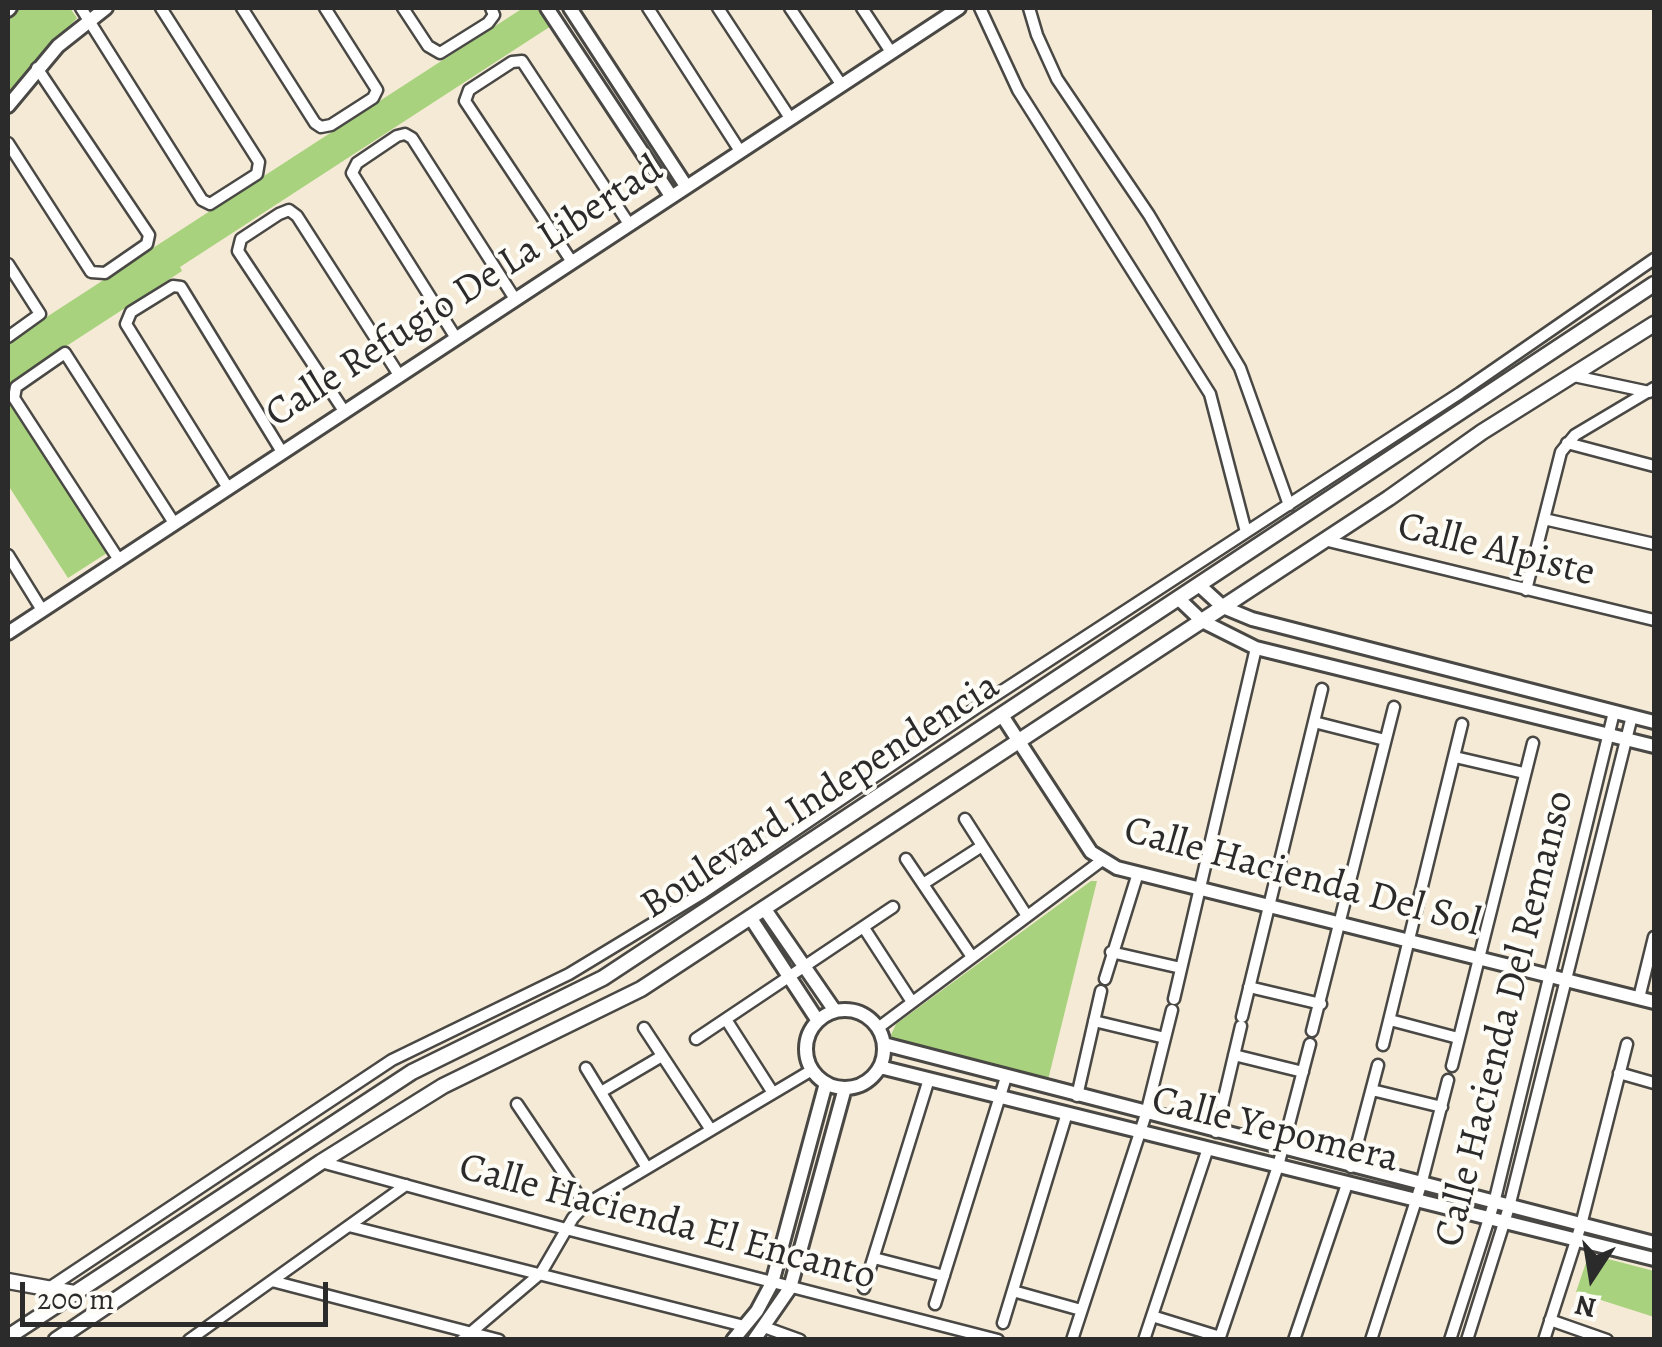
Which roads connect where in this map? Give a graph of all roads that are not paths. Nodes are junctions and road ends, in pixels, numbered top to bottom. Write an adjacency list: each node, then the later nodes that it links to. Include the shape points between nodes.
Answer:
1 (80, 8): 18 (street)
2 (106, 8): 18 (street)
3 (161, 8): 18 (street, via 260,169 207,204)
4 (242, 8): 5 (street, via 321,127 377,92)
5 (325, 8)
6 (403, 8): 16 (street, via 435,52 488,23)
7 (570, 8): 26 (street)
8 (648, 8): 25 (street)
9 (718, 8): 23 (street)
10 (790, 8): 21 (street)
11 (862, 8): 19 (street)
12 (959, 8): 17 (street, Calle Refugio De La Libertad)
13 (980, 8): 48 (street, via 1018,90 1210,394)
14 (1029, 8): 45 (street, via 1057,79 1150,215 1240,368)
15 (552, 9): 27 (street)
16 (492, 11)
17 (940, 12): 19 (street, Calle Refugio De La Libertad)
18 (89, 20): 20 (street)
19 (891, 52): 21 (street, Calle Refugio De La Libertad)
20 (37, 68): 22 (street); 24 (street, via 149,235 145,247 91,272)
21 (841, 84): 23 (street, Calle Refugio De La Libertad)
22 (8, 106)
23 (790, 118): 25 (street, Calle Refugio De La Libertad)
24 (8, 142)
25 (740, 151): 26 (street, Calle Refugio De La Libertad)
26 (686, 186): 27 (street, Calle Refugio De La Libertad)
27 (671, 196): 28 (street, Calle Refugio De La Libertad)
28 (630, 224): 30 (street, Calle Refugio De La Libertad); 30 (street, via 522,62 469,90 465,98)
29 (1654, 259): 45 (street)
30 (572, 262): 33 (street, Calle Refugio De La Libertad)
31 (8, 264): 35 (street, via 40,314)
32 (1654, 284): 53 (main road, Boulevard Independencia)
33 (515, 299): 36 (street, Calle Refugio De La Libertad); 36 (street, via 409,135 397,136 352,170 354,178)
34 (1654, 324): 38 (main road, Boulevard Independencia)
35 (8, 337)
36 (456, 338): 37 (street, Calle Refugio De La Libertad)
37 (399, 375): 40 (street, Calle Refugio De La Libertad); 40 (street, via 297,216 290,210 266,222 236,246)
38 (1574, 376): 39 (street); 49 (main road, Boulevard Independencia)
39 (1652, 391): 41 (street)
40 (344, 411): 42 (street, Calle Refugio De La Libertad)
41 (1567, 443): 43 (street); 46 (street)
42 (282, 452): 44 (street, Calle Refugio De La Libertad); 44 (street, via 185,292 177,285 130,312 126,320)
43 (1654, 466)
44 (228, 488): 47 (street, Calle Refugio De La Libertad)
45 (1288, 505): 48 (street)
46 (1544, 519): 50 (street); 54 (street)
47 (174, 523): 52 (street, Calle Refugio De La Libertad); 52 (street, via 65,354 13,394)
48 (1246, 532): 76 (street)
49 (1323, 540): 54 (street, Calle Alpiste); 56 (main road, Boulevard Independencia)
50 (1654, 544)
51 (8, 555): 57 (street)
52 (118, 560): 57 (street, Calle Refugio De La Libertad)
53 (1200, 586): 55 (main road, Boulevard Independencia); 56 (street)
54 (1526, 590): 58 (street, Calle Alpiste)
55 (1180, 600): 59 (street); 66 (main road, Boulevard Independencia)
56 (1223, 607): 59 (main road, Boulevard Independencia); 64 (street)
57 (42, 610): 60 (street, Calle Refugio De La Libertad)
58 (1654, 620)
59 (1202, 621): 61 (street); 71 (main road, Boulevard Independencia)
60 (8, 633)
61 (1256, 648): 70 (street); 86 (street)
62 (1322, 689): 67 (street)
63 (1394, 707): 72 (street)
64 (1614, 712): 65 (street); 70 (street, Calle Hacienda Del Remanso)
65 (1632, 716): 68 (street); 73 (street, Calle Hacienda Del Remanso)
66 (1002, 717): 71 (street, Calle Hacienda Del Sol); 79 (main road, Boulevard Independencia)
67 (1314, 722): 72 (street); 87 (street)
68 (1654, 722)
69 (1462, 724): 77 (street)
70 (1609, 736): 73 (street); 101 (street, Calle Hacienda Del Remanso)
71 (1018, 740): 83 (street, Calle Hacienda Del Sol); 89 (main road, Boulevard Independencia)
72 (1385, 740): 92 (street)
73 (1627, 740): 75 (street); 104 (street, Calle Hacienda Del Remanso)
74 (1532, 743): 78 (street)
75 (1654, 746)
76 (905, 756): 79 (street); 180 (street, via 622,944 392,1060)
77 (1455, 757): 78 (street); 95 (street)
78 (1524, 773): 98 (street)
79 (916, 774): 182 (main road, Boulevard Independencia, via 603,978 412,1072)
80 (965, 819): 81 (street)
81 (982, 846): 85 (street); 90 (street)
82 (906, 859): 85 (street)
83 (1101, 861): 84 (street, Calle Hacienda Del Sol); 90 (street)
84 (1138, 873): 86 (street, Calle Hacienda Del Sol); 96 (street)
85 (923, 884): 97 (street)
86 (1200, 889): 87 (street, Calle Hacienda Del Sol); 100 (street)
87 (1268, 904): 92 (street, Calle Hacienda Del Sol); 105 (street)
88 (893, 907): 93 (street)
89 (764, 908): 91 (main road, Boulevard Independencia); 99 (street)
90 (1027, 916): 97 (street)
91 (750, 917): 102 (street); 153 (main road, Boulevard Independencia, via 642,989 444,1086)
92 (1342, 923): 95 (street, Calle Hacienda Del Sol); 110 (street)
93 (864, 928): 99 (street); 108 (street)
94 (1654, 937): 107 (street)
95 (1410, 941): 98 (street, Calle Hacienda Del Sol); 114 (street)
96 (1111, 952): 100 (street); 103 (street)
97 (972, 957): 108 (street)
98 (1478, 958): 101 (street, Calle Hacienda Del Sol); 119 (street)
99 (804, 968): 102 (street); 111 (street)
100 (1181, 968): 118 (street)
101 (1550, 976): 104 (street, Calle Hacienda Del Sol); 161 (street, Calle Hacienda Del Remanso)
102 (789, 978): 112 (street); 113 (street)
103 (1105, 978)
104 (1568, 981): 107 (street, Calle Hacienda Del Sol); 163 (street, Calle Hacienda Del Remanso)
105 (1249, 987): 110 (street); 124 (street)
106 (1101, 992): 115 (street)
107 (1639, 998): 109 (street, Calle Hacienda Del Sol)
108 (912, 1002): 117 (street)
109 (1654, 1002)
110 (1321, 1004): 131 (street)
111 (835, 1011): 113 (street); 117 (street, via 855,1011)
112 (727, 1020): 120 (street); 141 (street)
113 (818, 1020): 130 (street, via 807,1039)
114 (1390, 1020): 119 (street); 123 (street)
115 (1094, 1021): 118 (street); 143 (street)
116 (644, 1028): 125 (street)
117 (878, 1028): 121 (street)
118 (1165, 1038): 147 (street)
119 (1458, 1038): 128 (street)
120 (696, 1039)
121 (884, 1044): 127 (street); 133 (street, Calle Yepomera)
122 (1627, 1044): 132 (street)
123 (1383, 1046)
124 (1234, 1055): 131 (street); 150 (street)
125 (662, 1056): 140 (street); 148 (street)
126 (1378, 1065): 139 (street)
127 (880, 1066): 134 (street, Calle Yepomera); 138 (street, via 862,1084)
128 (1452, 1066)
129 (586, 1068): 140 (street)
130 (812, 1070): 136 (street); 141 (street)
131 (1302, 1072): 152 (street)
132 (1619, 1073): 137 (street); 169 (street)
133 (1006, 1077): 142 (street); 143 (street, Calle Yepomera)
134 (929, 1078): 142 (street, Calle Yepomera); 171 (street)
135 (1448, 1080): 145 (street)
136 (826, 1083): 138 (street); 177 (street)
137 (1654, 1083)
138 (844, 1088): 178 (street)
139 (1372, 1090): 145 (street); 155 (street)
140 (601, 1092): 156 (street)
141 (773, 1093): 148 (street)
142 (1002, 1096): 146 (street, Calle Yepomera); 174 (street)
143 (1077, 1096): 147 (street, Calle Yepomera)
144 (517, 1104): 162 (street)
145 (1442, 1107): 158 (street)
146 (1068, 1113): 149 (street, Calle Yepomera); 181 (street)
147 (1146, 1114): 149 (street); 150 (street, Calle Yepomera)
148 (711, 1130): 156 (street)
149 (1140, 1131): 151 (street, Calle Yepomera); 184 (street)
150 (1216, 1132): 152 (street, Calle Yepomera)
151 (1208, 1148): 154 (street, Calle Yepomera); 187 (street)
152 (1282, 1148): 154 (street); 155 (street, Calle Yepomera)
153 (321, 1162): 159 (street, Calle Hacienda El Encanto); 186 (main road, Boulevard Independencia)
154 (1278, 1166): 157 (street, Calle Yepomera); 194 (street)
155 (1351, 1167): 158 (street, Calle Yepomera)
156 (647, 1168): 162 (street)
157 (1347, 1184): 160 (street, Calle Yepomera); 205 (street)
158 (1421, 1185): 160 (street); 161 (street, Calle Yepomera)
159 (406, 1186): 166 (street); 168 (street, Calle Hacienda El Encanto)
160 (1416, 1200): 164 (street, Calle Yepomera); 206 (street)
161 (1494, 1204): 163 (street, Calle Yepomera); 164 (street, Calle Hacienda Del Remanso)
162 (585, 1205): 168 (street)
163 (1509, 1207): 165 (street, Calle Hacienda Del Remanso); 169 (street, Calle Yepomera)
164 (1489, 1218): 165 (street, Calle Yepomera); 207 (street, Calle Hacienda Del Remanso)
165 (1504, 1222): 169 (street, Calle Yepomera); 208 (street, Calle Hacienda Del Remanso)
166 (348, 1226): 173 (street); 175 (street)
167 (1654, 1226): 170 (street)
168 (566, 1230): 173 (street); 177 (street, Calle Hacienda El Encanto)
169 (1579, 1232): 170 (street, Calle Yepomera); 172 (street, Calle Yepomera); 188 (street)
170 (1652, 1243)
171 (874, 1258): 174 (street); 179 (street)
172 (1654, 1259)
173 (541, 1272): 190 (street); 192 (street)
174 (944, 1276): 183 (street)
175 (272, 1281): 192 (street); 197 (street)
176 (8, 1282): 180 (main road)
177 (772, 1283): 178 (street, Calle Hacienda El Encanto); 185 (street)
178 (790, 1288): 191 (street); 202 (street, Calle Hacienda El Encanto)
179 (864, 1288)
180 (48, 1289): 182 (main road)
181 (1012, 1291): 184 (street); 189 (street)
182 (74, 1293): 193 (main road, Boulevard Independencia)
183 (935, 1304)
184 (1082, 1310): 203 (street)
185 (757, 1311): 190 (street); 191 (street)
186 (92, 1315): 195 (main road, Boulevard Independencia); 196 (street)
187 (1152, 1316): 194 (street); 204 (street)
188 (1550, 1320): 209 (street); 210 (street)
189 (1003, 1323)
190 (744, 1326): 199 (street)
191 (764, 1328): 200 (street); 201 (street)
192 (466, 1336): 198 (street)
193 (8, 1337)
194 (1219, 1338)
195 (56, 1340)
196 (72, 1340)
197 (189, 1340)
198 (499, 1340)
199 (733, 1340)
200 (754, 1340)
201 (800, 1340)
202 (998, 1340)
203 (1072, 1340)
204 (1144, 1340)
205 (1294, 1340)
206 (1371, 1340)
207 (1450, 1340)
208 (1467, 1340)
209 (1544, 1340)
210 (1607, 1340)

